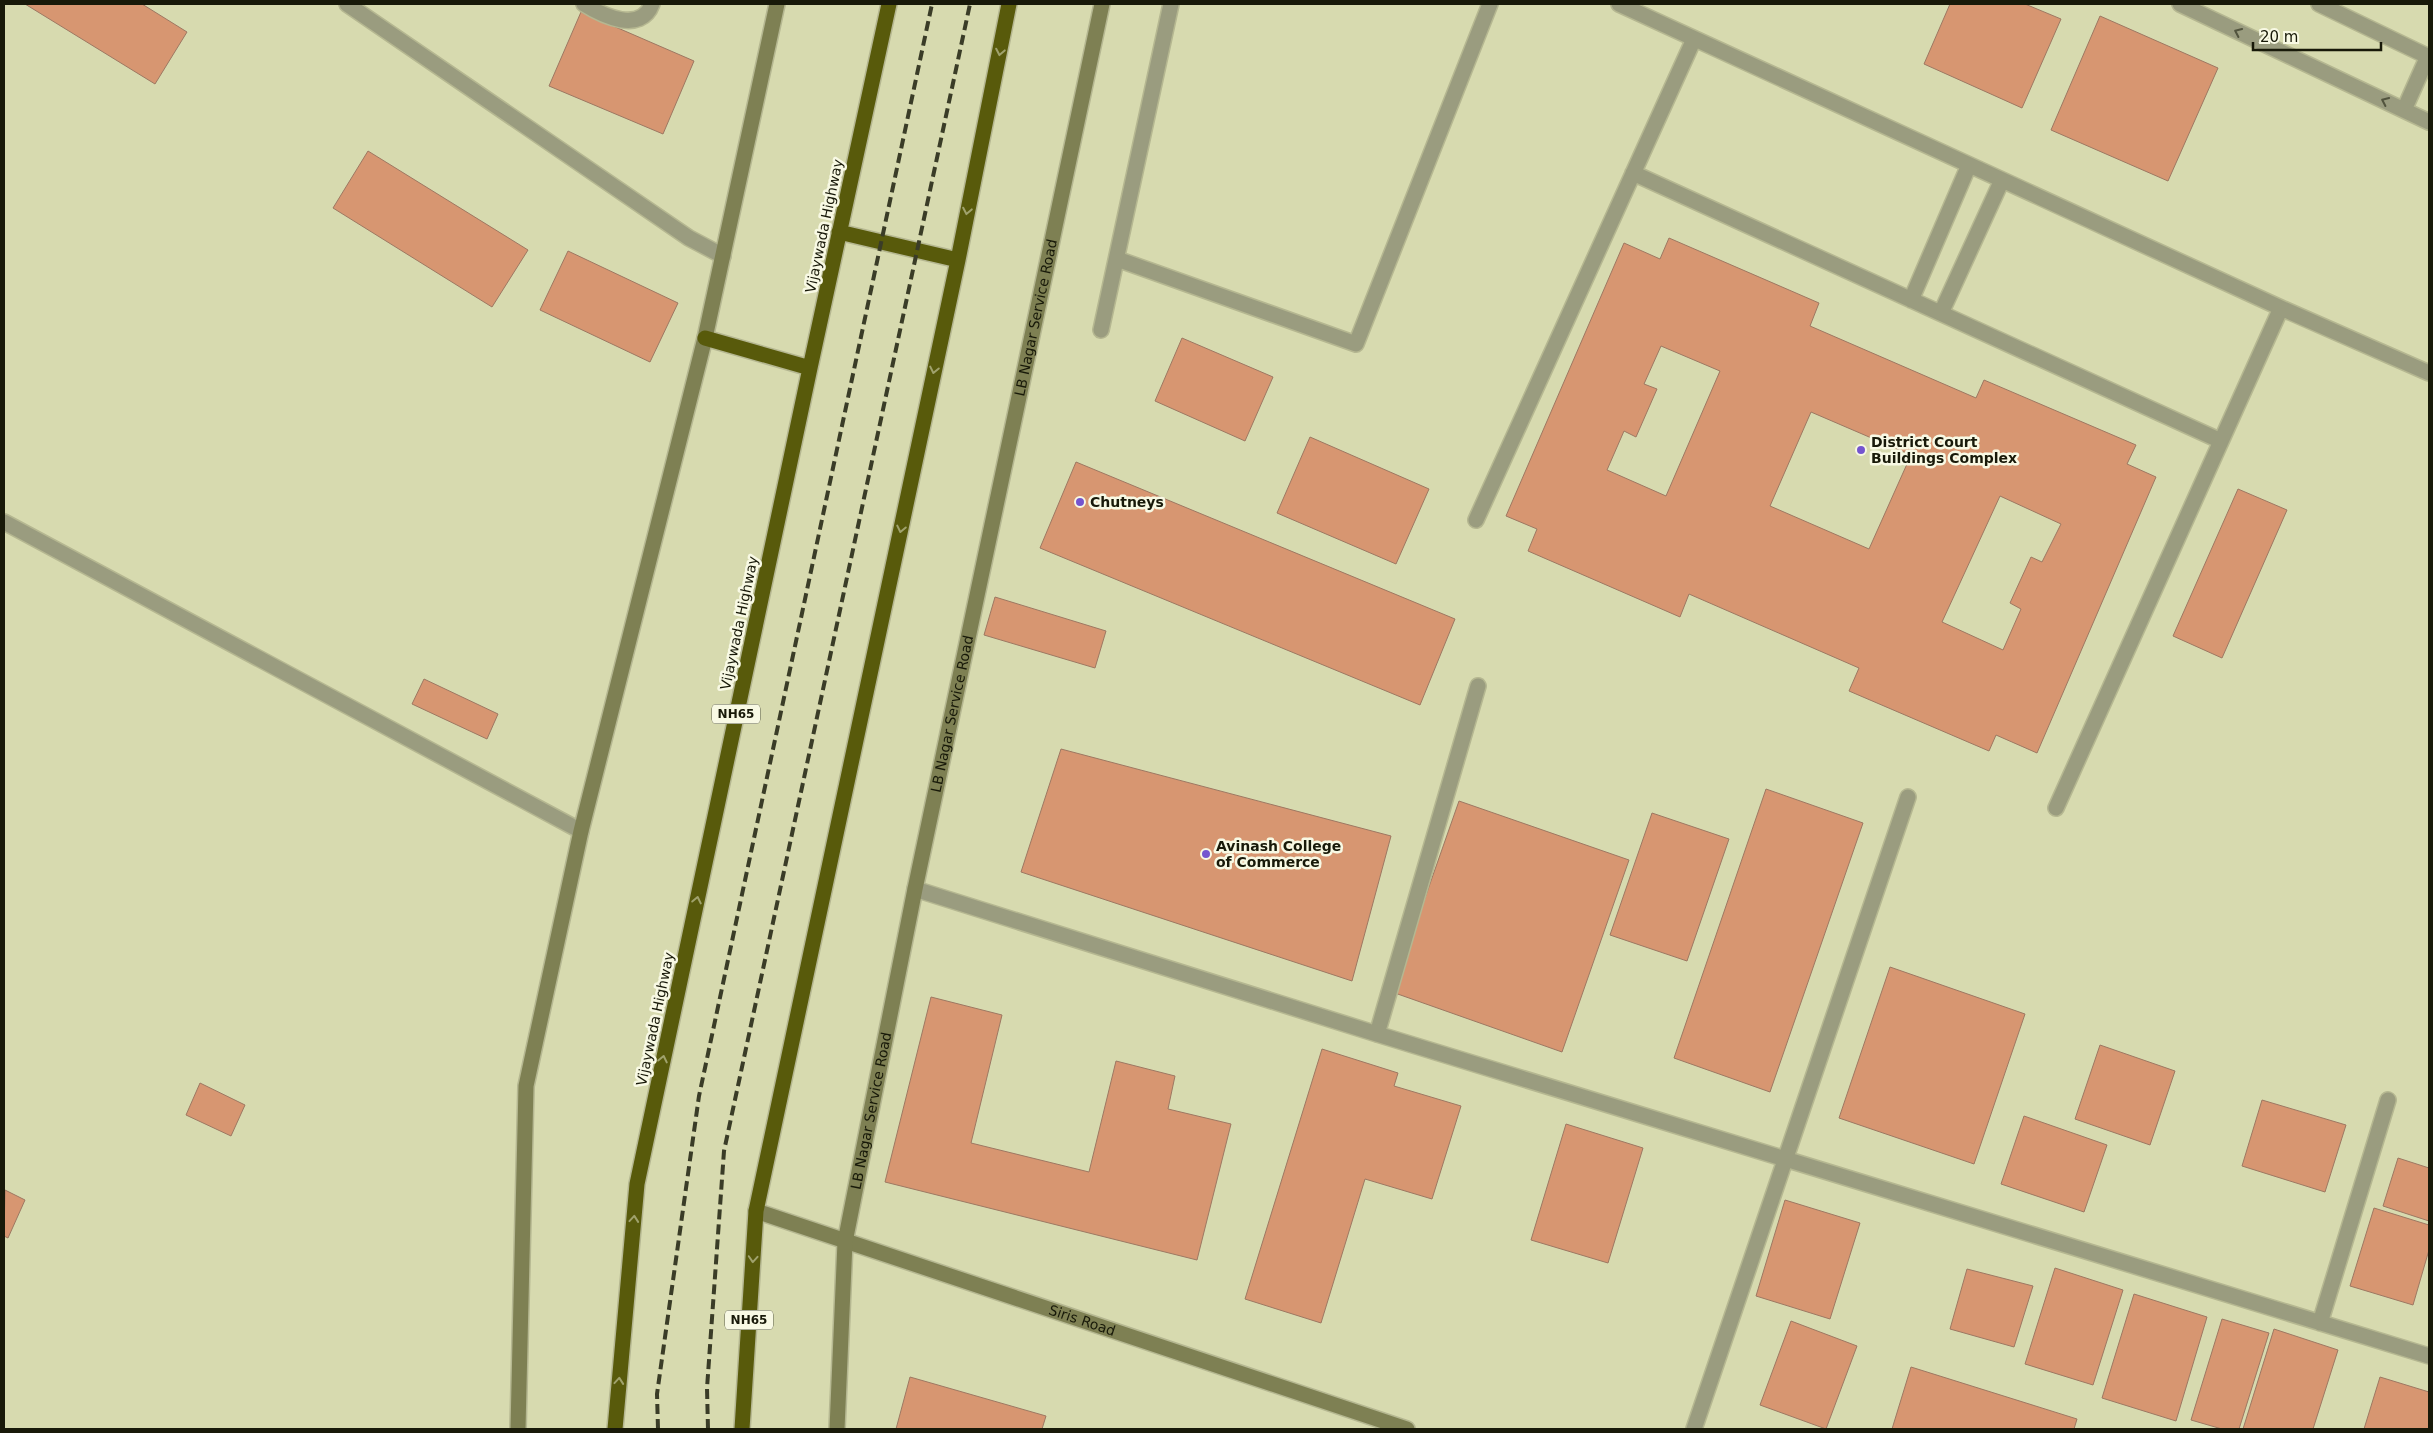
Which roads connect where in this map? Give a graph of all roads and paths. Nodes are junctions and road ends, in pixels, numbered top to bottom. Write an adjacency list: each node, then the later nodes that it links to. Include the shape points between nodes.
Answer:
1 (346, 4): 21 (street, via 689,238)
2 (584, 4): 3 (street, via 598,13 635,21 649,12)
3 (652, 4)
4 (777, 4): 21 (street)
5 (890, 4): 20 (highway, Vijaywada Highway / NH65)
6 (1009, 4): 23 (highway, NH65, one-way to 23)
7 (1102, 4): 38 (street, LB Nagar Service Road)
8 (1171, 4): 22 (street)
9 (1490, 4): 22 (street, via 1356,344)
10 (1619, 4): 13 (street)
11 (2180, 4): 15 (street, one-way to 11)
12 (2319, 4): 14 (street)
13 (1694, 39): 17 (street); 18 (street)
14 (2428, 56): 15 (street)
15 (2404, 110): 16 (street)
16 (2429, 122)
17 (1969, 165): 19 (street); 24 (street)
18 (1633, 173): 24 (street); 32 (street)
19 (2002, 180): 25 (street); 26 (street)
20 (839, 232): 23 (highway); 29 (highway, Vijaywada Highway / NH65)
21 (722, 256): 28 (street)
22 (1117, 259): 27 (street)
23 (958, 260): 42 (highway, NH65, one-way to 42)
24 (1912, 300): 26 (street)
25 (2281, 308): 30 (street); 31 (street)
26 (1941, 314): 31 (street)
27 (1101, 330)
28 (705, 338): 29 (highway); 37 (street)
29 (810, 368): 47 (highway, Vijaywada Highway / NH65, one-way to 29, via 637,1184)
30 (2429, 374)
31 (2221, 441): 36 (street)
32 (1476, 520)
33 (4, 522): 37 (street)
34 (1478, 686): 39 (street)
35 (1908, 797): 41 (street)
36 (2056, 808)
37 (581, 831): 46 (street, via 526,1086)
38 (916, 889): 39 (street); 43 (street, LB Nagar Service Road)
39 (1377, 1034): 41 (street)
40 (2388, 1100): 44 (street)
41 (1786, 1158): 44 (street); 51 (street)
42 (756, 1211): 43 (street, Siris Road); 48 (highway, NH65, one-way to 48)
43 (845, 1242): 49 (street, LB Nagar Service Road); 50 (street, Siris Road)
44 (2320, 1323): 45 (street)
45 (2429, 1356)
46 (518, 1429)
47 (615, 1429)
48 (742, 1429)
49 (837, 1429)
50 (1407, 1429)
51 (1694, 1429)

